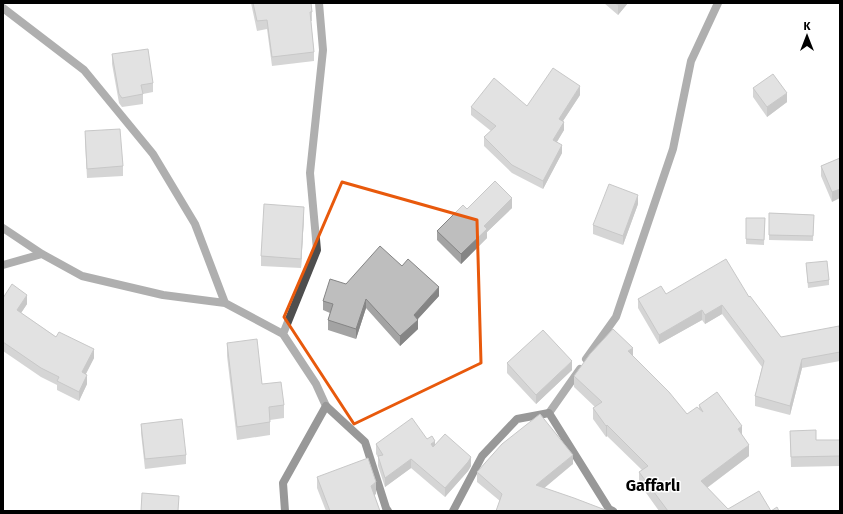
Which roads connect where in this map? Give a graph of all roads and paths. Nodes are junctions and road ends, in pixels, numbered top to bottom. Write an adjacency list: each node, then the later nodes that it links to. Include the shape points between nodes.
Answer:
1 (319, 3): 8 (street, via 323,50 310,173 317,250)
2 (718, 3): 10 (street, via 691,61 673,149 616,317)
3 (3, 8): 7 (street, via 84,70 154,154 195,224)
4 (3, 228): 5 (street)
5 (42, 254): 6 (street); 7 (street, via 82,276 163,295)
6 (3, 265)
7 (225, 302): 8 (street)
8 (283, 334): 9 (street, via 316,384)
9 (326, 406): 11 (street, via 283,483); 12 (street, via 365,442)
10 (549, 413): 13 (street, via 517,419 512,424 482,456); 14 (street, via 609,509)
11 (285, 511)
12 (388, 511)
13 (453, 511)
14 (613, 511)

